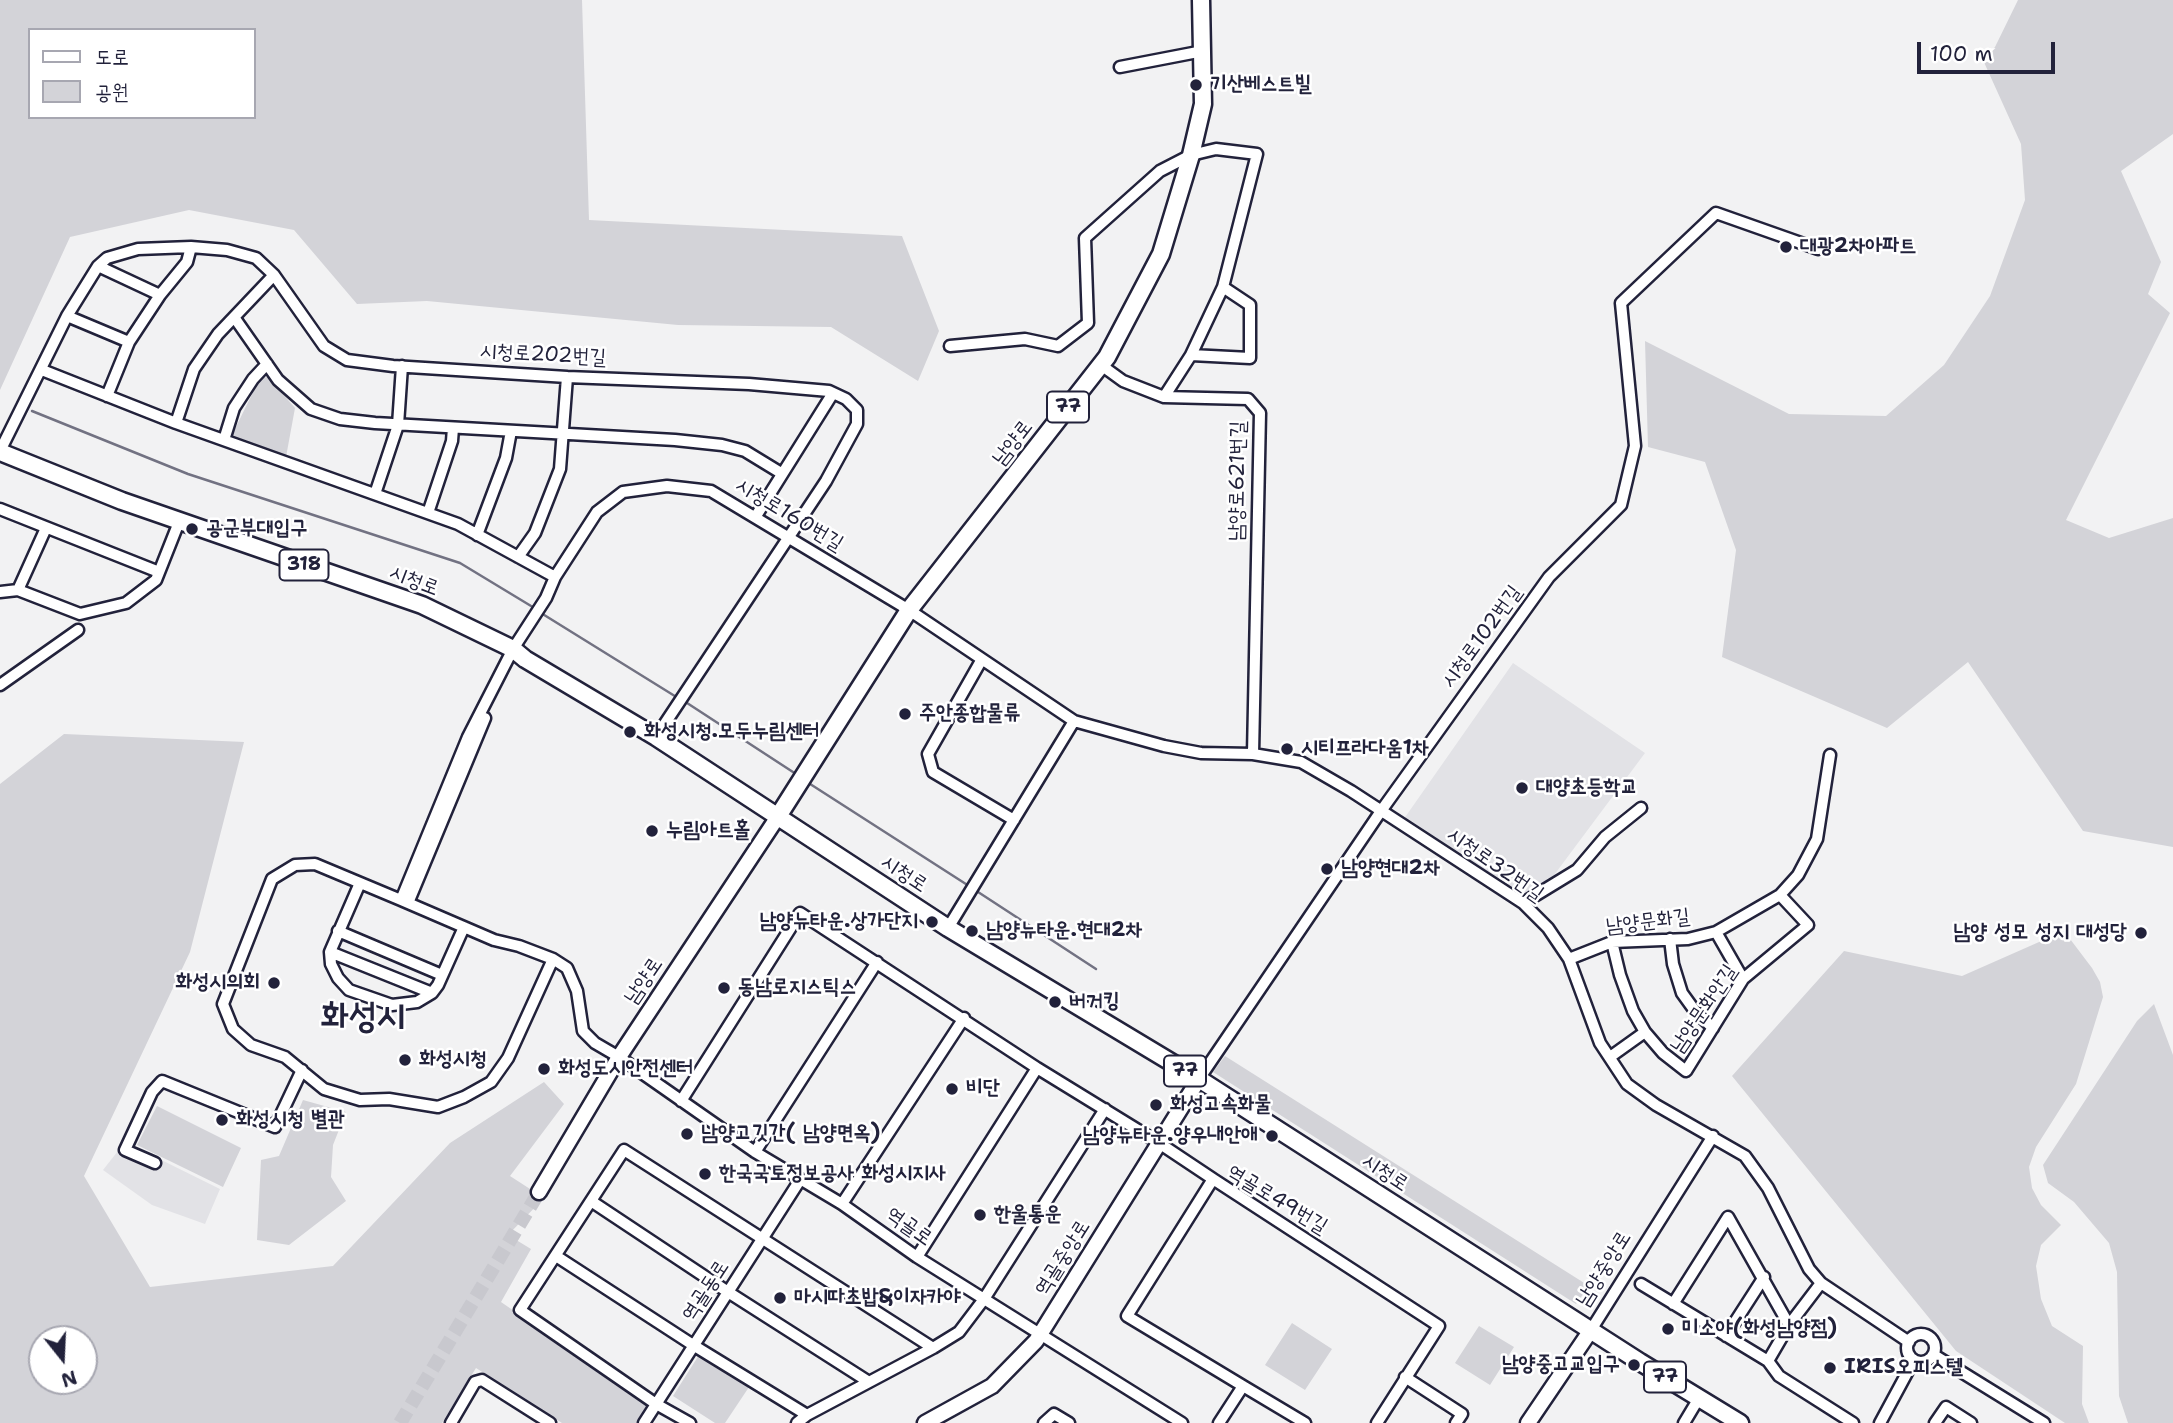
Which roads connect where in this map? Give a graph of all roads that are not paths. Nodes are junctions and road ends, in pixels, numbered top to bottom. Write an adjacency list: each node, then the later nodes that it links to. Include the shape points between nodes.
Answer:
1 (1201, 0): 2 (main road, 남양로 / 77)
2 (1203, 51): 3 (street); 4 (main road, 남양로 / 77, via 1203,104)
3 (1120, 67)
4 (1191, 155): 9 (street, via 1216,149 1257,154); 14 (street, via 1160,171 1085,238 1088,323 1058,346 1025,339); 17 (main road, 남양로 / 77, via 1161,254)
5 (191, 247): 7 (street, 시청로202번길, via 138,249 107,258); 8 (street, 시청로202번길, via 256,258); 10 (street, via 187,262)
6 (1818, 249): 55 (street, 시청로102번길, via 1716,213 1621,303 1635,446 1621,506 1549,576)
7 (98, 266): 10 (street); 11 (street)
8 (274, 275): 12 (street); 18 (street, 시청로202번길, via 324,346 347,360)
9 (1223, 287): 15 (street); 15 (street, via 1250,305 1250,358)
10 (160, 295): 13 (street)
11 (67, 316): 13 (street); 19 (street)
12 (234, 317): 16 (street); 24 (street, via 194,369)
13 (129, 342): 22 (street)
14 (950, 346)
15 (1191, 355): 23 (street)
16 (267, 364): 25 (street, via 278,380 312,409 341,419); 29 (street, via 234,408)
17 (1101, 365): 23 (street, 남양로621번길, via 1123,381); 45 (main road, 남양로 / 77)
18 (402, 366): 20 (street, 시청로202번길); 25 (street)
19 (42, 370): 22 (street); 30 (street)
20 (567, 376): 21 (street, 시청로202번길, via 749,384); 28 (street)
21 (833, 393): 31 (street); 39 (street, via 857,410 857,424 826,481)
22 (107, 396): 24 (street)
23 (1164, 397): 52 (street, 남양로621번길, via 1248,399 1261,413)
24 (176, 423): 29 (street)
25 (398, 425): 26 (street); 32 (street)
26 (453, 428): 27 (street); 34 (street)
27 (511, 431): 28 (street); 38 (street, via 506,458)
28 (564, 434): 31 (street, via 722,445 745,451); 40 (street, via 560,469 535,533)
29 (224, 440): 32 (street)
30 (0, 452): 36 (main road, 시청로 / 318)
31 (781, 473): 35 (street)
32 (375, 494): 34 (street)
33 (0, 509): 37 (street)
34 (428, 513): 38 (street)
35 (756, 516): 39 (street, 시청로160번길); 42 (street, 시청로160번길, via 711,491 667,486 623,492 597,512)
36 (179, 522): 41 (street); 47 (main road, 시청로 / 318, via 422,605)
37 (46, 528): 41 (street); 43 (street)
38 (477, 535): 40 (street)
39 (788, 535): 45 (street, 시청로160번길); 51 (street)
40 (519, 557): 42 (street)
41 (159, 572): 43 (street, via 156,580 126,603 80,614)
42 (555, 577): 47 (street, 시청로160번길)
43 (18, 590): 44 (street)
44 (0, 592)
45 (909, 610): 48 (street, 시청로32번길); 56 (main road, 남양로 / 77)
46 (78, 630): 49 (street)
47 (513, 649): 51 (main road, 시청로 / 318); 60 (street, 시청로160번길, via 468,737)
48 (982, 659): 50 (street, 시청로32번길); 57 (street, via 928,754 933,772)
49 (0, 685)
50 (1074, 722): 52 (street, 시청로32번길, via 1189,751); 57 (street)
51 (656, 737): 56 (main road, 시청로 / 318)
52 (1253, 754): 55 (street, 시청로32번길, via 1301,762)
53 (1830, 755): 59 (street, 남양문화길, via 1817,839 1798,875)
54 (1641, 808): 61 (street, via 1605,836 1577,870)
55 (1381, 811): 61 (street, 시청로32번길); 82 (street, 시청로102번길)
56 (777, 818): 63 (main road, 시청로 / 77); 78 (street, 남양로)
57 (1014, 820): 63 (street)
58 (359, 883): 60 (street); 64 (street); 81 (street, via 315,864 295,865 272,879 223,1004 233,1029 251,1045 285,1057)
59 (1780, 895): 65 (street, 남양문화길); 73 (street, 남양문화안길, via 1808,925)
60 (404, 902): 62 (street)
61 (1522, 903): 70 (street, 시청로32번길, via 1548,928)
62 (464, 927): 69 (street); 72 (street)
63 (948, 928): 82 (main road, 시청로 / 77)
64 (338, 931): 68 (street); 72 (street)
65 (1716, 932): 66 (street, 남양문화길); 73 (street)
66 (1670, 939): 67 (street, 남양문화길); 76 (street, via 1682,993)
67 (1612, 942): 70 (street, 남양문화길); 77 (street, 남양문화안길, via 1628,999)
68 (330, 952): 74 (street); 74 (street, via 331,964 349,990 392,1005 417,1002)
69 (553, 959): 78 (street, 역골로, via 572,976 583,1031); 81 (street, via 508,1058 491,1082 464,1097 438,1107 360,1100 324,1089)
70 (1569, 959): 79 (street, 시청로32번길, via 1600,1043)
71 (877, 962): 75 (street); 83 (street, via 800,913); 87 (street)
72 (442, 975): 74 (street)
73 (1743, 979): 76 (street, 남양문화안길)
74 (432, 993)
75 (964, 1018): 80 (street); 93 (street)
76 (1713, 1028): 77 (street, 남양문화안길, via 1686,1071)
77 (1646, 1032): 79 (street)
78 (619, 1057): 83 (street, 역골로); 91 (street, 남양로)
79 (1610, 1057): 85 (street, 시청로32번길, via 1627,1084)
80 (1037, 1068): 84 (street); 96 (street)
81 (302, 1070): 88 (street, via 275,1127 162,1081 152,1092 125,1150)
82 (1199, 1079): 86 (street, 역골중앙로); 104 (main road, 시청로 / 77)
83 (681, 1101): 87 (street, 역골로)
84 (1105, 1109): 86 (street); 101 (street)
85 (1713, 1136): 98 (street, 시청로32번길, via 1745,1156); 104 (street, 남양중앙로)
86 (1159, 1143): 89 (street); 105 (street, 역골중앙로)
87 (755, 1152): 90 (street, 역골로)
88 (155, 1163)
89 (1213, 1179): 113 (street, 역골로49번길, via 1439,1326); 115 (street, 역골로49번길, via 1127,1316)
90 (800, 1180): 93 (street, 역골로); 94 (street, 역골동로)
91 (539, 1192)
92 (591, 1201): 94 (street, via 624,1150); 95 (street); 100 (street)
93 (842, 1204): 96 (street, 역골로)
94 (763, 1239): 100 (street, 역골동로); 109 (street)
95 (556, 1256): 108 (street); 117 (street, via 520,1310)
96 (917, 1257): 101 (street, 역골로)
97 (1764, 1277): 102 (street, via 1728,1217); 103 (street); 106 (street)
98 (1821, 1283): 103 (street); 107 (street, 시청로32번길)
99 (1641, 1284): 102 (street)
100 (728, 1292): 108 (street, 역골동로); 114 (street)
101 (984, 1299): 105 (street, 역골로); 109 (street, via 959,1332)
102 (1673, 1304): 106 (street)
103 (1789, 1325): 112 (street)
104 (1591, 1330): 116 (main road, 시청로 / 77); 132 (street, 남양중앙로)
105 (1040, 1334): 124 (street, 역골중앙로, via 992,1386); 127 (street, 역골로)
106 (1726, 1336): 112 (street)
107 (1909, 1342): 110 (street, via 1921,1335 1929,1338); 111 (street, via 1908,1354)
108 (693, 1345): 117 (street, 역골동로); 118 (street)
109 (933, 1348): 114 (street)
110 (1934, 1355): 111 (street, via 1923,1362); 139 (street)
111 (1914, 1360): 136 (street)
112 (1768, 1362): 135 (street, via 1779,1376)
113 (1405, 1377): 130 (street, 역골로49번길); 131 (street, via 1462,1414)
114 (869, 1382): 118 (street)
115 (1243, 1386): 128 (street); 129 (street)
116 (1699, 1398): 133 (street); 134 (main road, 시청로 / 77)
117 (656, 1404): 121 (street, 역골동로); 122 (street)
118 (807, 1415): 123 (street)
119 (451, 1423): 120 (street, via 475,1382 482,1380)
120 (550, 1423)
121 (644, 1423)
122 (690, 1423)
123 (797, 1423)
124 (925, 1423)
125 (1044, 1423): 126 (street, via 1054,1414)
126 (1069, 1423)
127 (1182, 1423)
128 (1219, 1423)
129 (1305, 1423)
130 (1377, 1423)
131 (1456, 1423)
132 (1528, 1423)
133 (1684, 1423)
134 (1740, 1423)
135 (1853, 1423)
136 (1880, 1423)
137 (1936, 1423): 138 (street, via 1945,1407)
138 (1971, 1423)
139 (2044, 1423)

